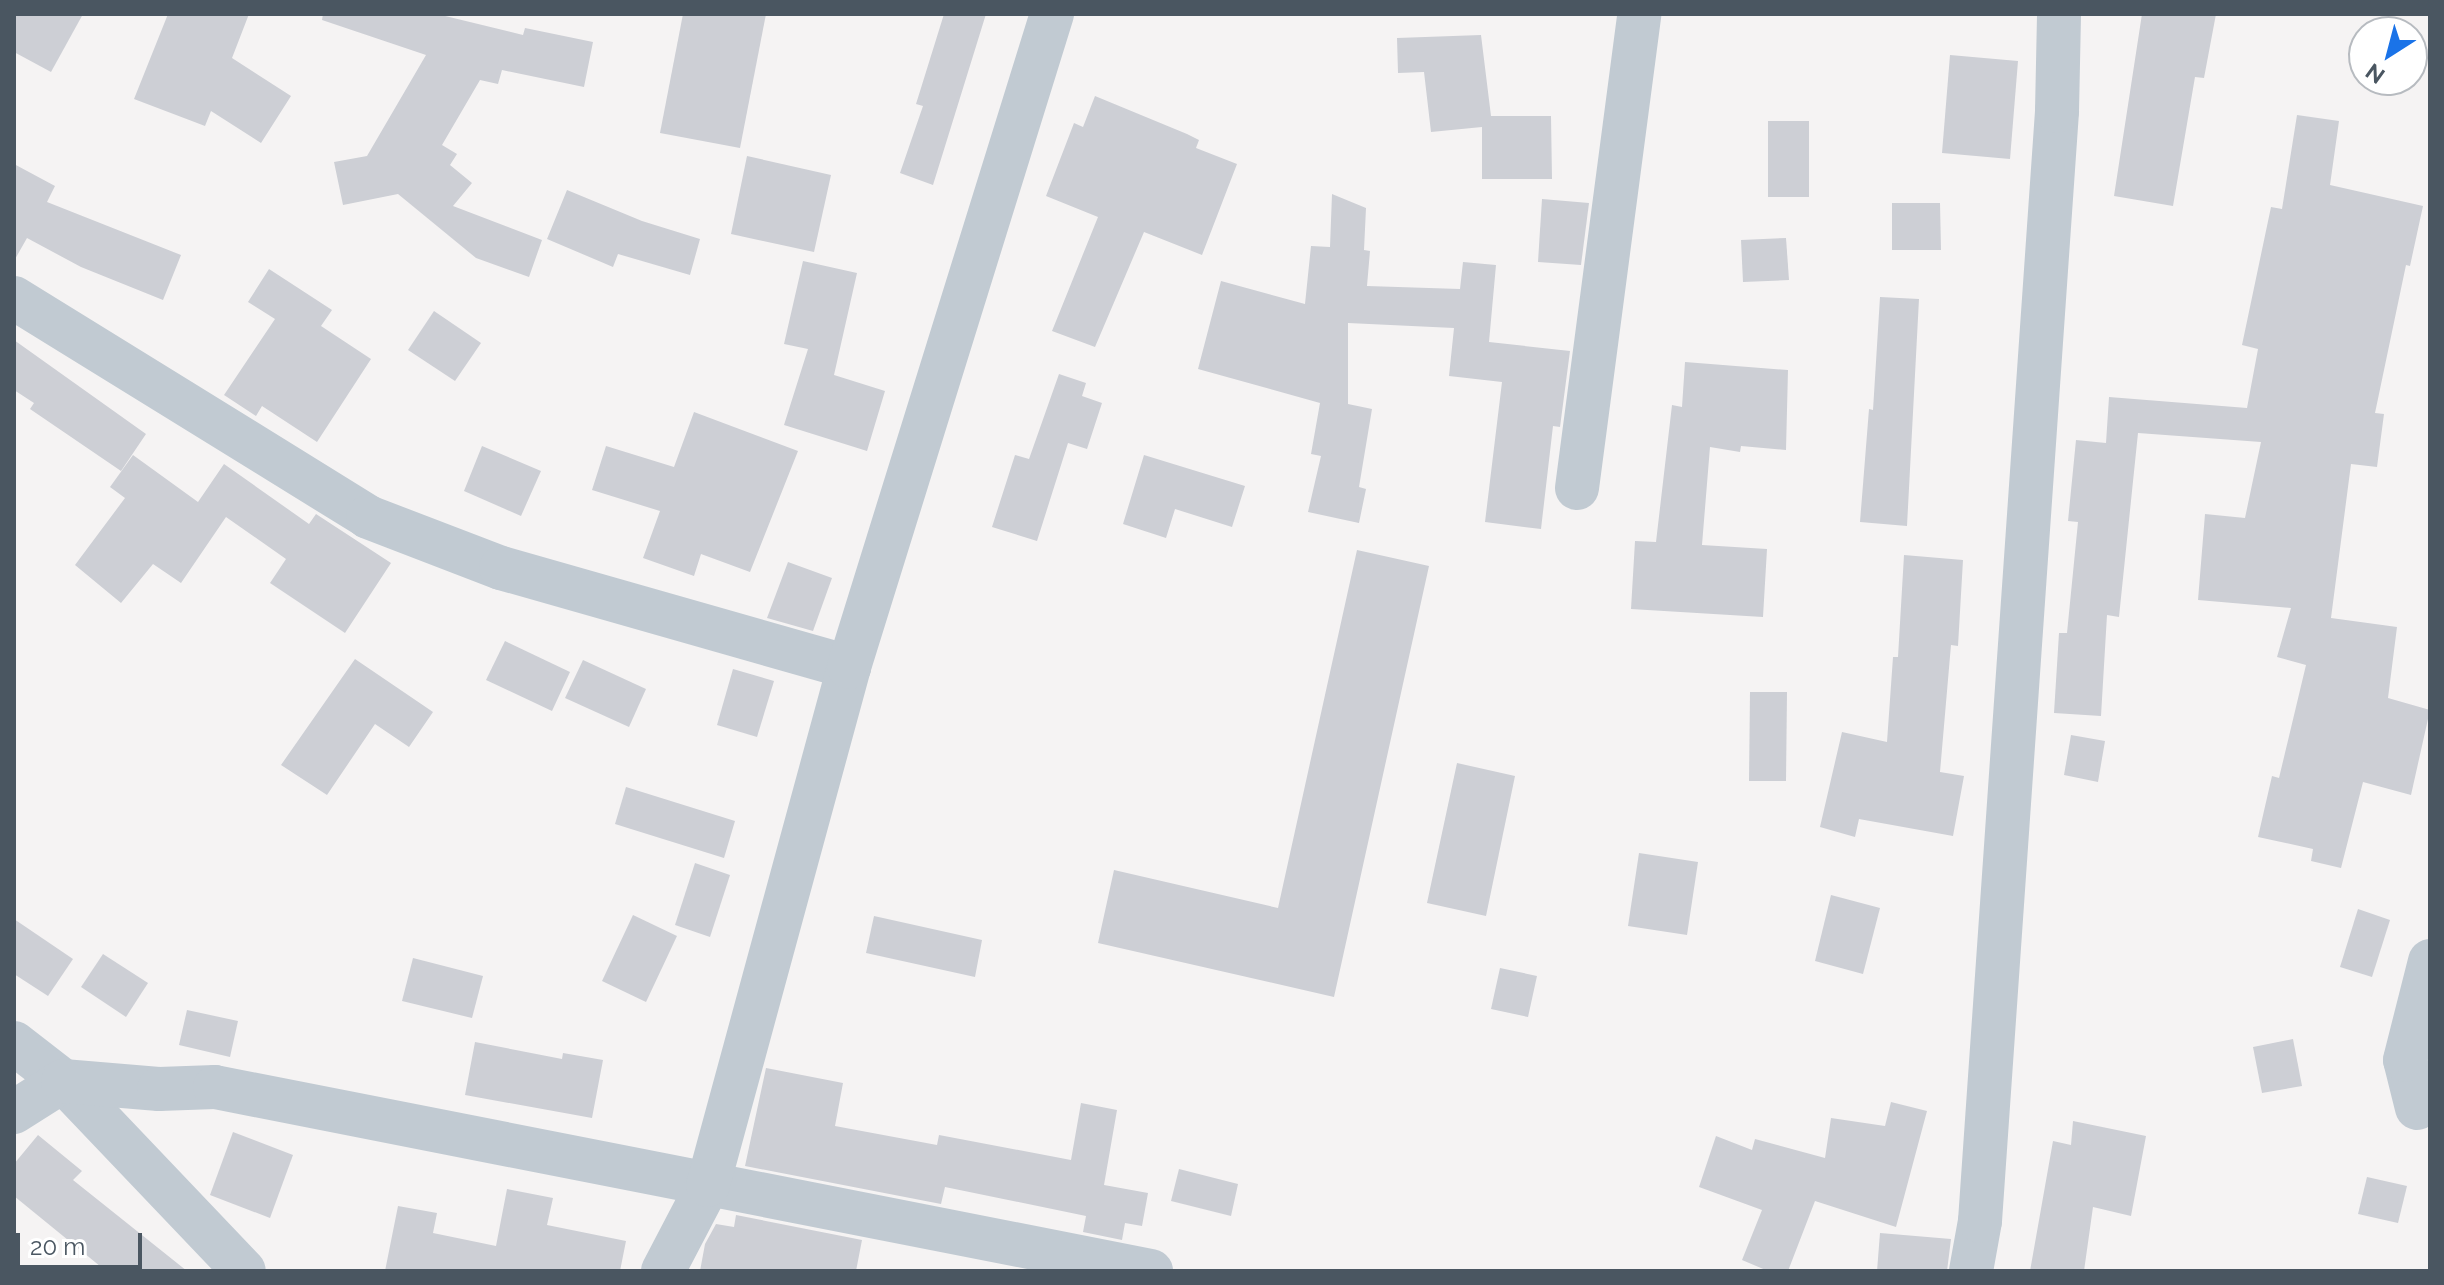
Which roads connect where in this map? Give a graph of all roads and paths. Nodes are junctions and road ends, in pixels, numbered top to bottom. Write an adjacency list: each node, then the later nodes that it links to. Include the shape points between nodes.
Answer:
1 (1052, 14): 6 (street)
2 (1639, 14): 5 (street)
3 (2059, 14): 16 (street, via 2056,126 1981,1205)
4 (14, 298): 6 (street, via 368,517 501,568)
5 (1577, 488)
6 (849, 667): 12 (street)
7 (2430, 961): 10 (street, via 2405,1060)
8 (14, 1043): 9 (street)
9 (63, 1081): 11 (street); 12 (street, via 159,1089 215,1087); 13 (street)
10 (2417, 1108)
11 (14, 1112)
12 (708, 1185): 14 (street); 15 (street)
13 (244, 1271)
14 (663, 1271)
15 (1151, 1271)
16 (1971, 1271)

